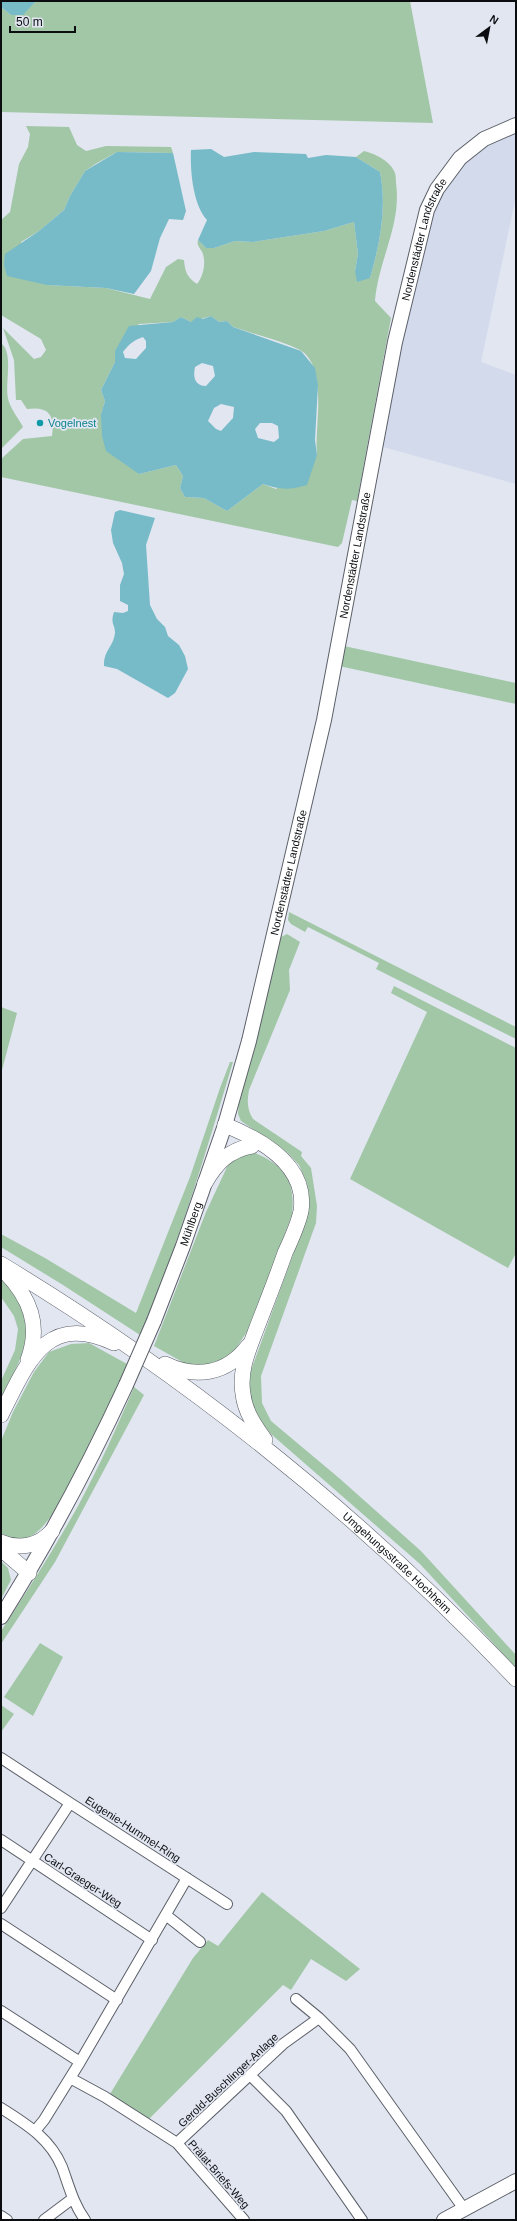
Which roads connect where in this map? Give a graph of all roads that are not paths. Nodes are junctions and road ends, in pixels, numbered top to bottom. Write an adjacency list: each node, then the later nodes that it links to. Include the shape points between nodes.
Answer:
1 (516, 125): 2 (main road, Nordenstädter Landstraße, via 490,136 470,150 448,172 427,210 395,342 324,720 265,974)
2 (225, 1125): 3 (main road, via 234,1139); 4 (main road); 5 (main road, Mühlberg)
3 (252, 1146): 4 (main road); 5 (main road, via 240,1148 229,1154 212,1171)
4 (269, 1150): 8 (main road, via 284,1160 294,1174 300,1189 301,1204 299,1219)
5 (205, 1183): 14 (main road, Mühlberg, bridge, via 154,1321 126,1385)
6 (1, 1264): 9 (main road)
7 (1, 1268): 11 (main road, via 19,1286 32,1314 32,1344)
8 (253, 1338): 9 (main road, via 244,1352 232,1362 218,1370 202,1373 178,1370); 13 (main road, via 243,1369 242,1395 251,1419)
9 (130, 1346): 10 (main road)
10 (147, 1358): 11 (main road, via 94,1335 75,1333 46,1343 35,1352); 13 (main road)
11 (26, 1365): 12 (main road)
12 (1, 1415)
13 (273, 1453): 18 (main road, Umgehungsstraße Hochheim, via 381,1545)
14 (52, 1532): 15 (main road, via 32,1545); 16 (main road, Mühlberg)
15 (3, 1545): 16 (main road, via 24,1555)
16 (30, 1571): 17 (main road, Mühlberg)
17 (1, 1617)
18 (516, 1679)
19 (1, 1758): 20 (street)
20 (70, 1803): 22 (street, Eugenie-Hummel-Ring); 23 (street, Eugenie-Hummel-Ring)
21 (1, 1840): 22 (street, Carl-Graeger-Weg)
22 (33, 1861): 25 (street, Eugenie-Hummel-Ring); 28 (street, Carl-Graeger-Weg)
23 (188, 1878): 24 (street, Eugenie-Hummel-Ring); 26 (street)
24 (227, 1904)
25 (1, 1908)
26 (167, 1916): 28 (street); 29 (street)
27 (1, 1924): 31 (street)
28 (152, 1940): 31 (street)
29 (200, 1942)
30 (296, 1999): 33 (street)
31 (117, 2000): 34 (street)
32 (1, 2011): 34 (street)
33 (319, 2018): 35 (street, Gerold-Buschlinger-Anlage, via 283,2044); 42 (street, via 350,2049)
34 (80, 2062): 36 (street)
35 (250, 2075): 39 (street, Gerold-Buschlinger-Anlage); 48 (street, via 286,2111)
36 (70, 2078): 38 (street); 39 (street, Gerold-Buschlinger-Anlage)
37 (1, 2108): 38 (street)
38 (35, 2130): 41 (street, via 61,2166)
39 (177, 2143): 47 (street, Prälat-Briefs-Weg)
40 (516, 2181): 42 (main road)
41 (72, 2199): 45 (street); 46 (street)
42 (464, 2209): 49 (main road)
43 (1, 2216): 44 (street)
44 (7, 2220)
45 (44, 2220)
46 (85, 2220)
47 (244, 2220)
48 (362, 2220)
49 (444, 2220)

